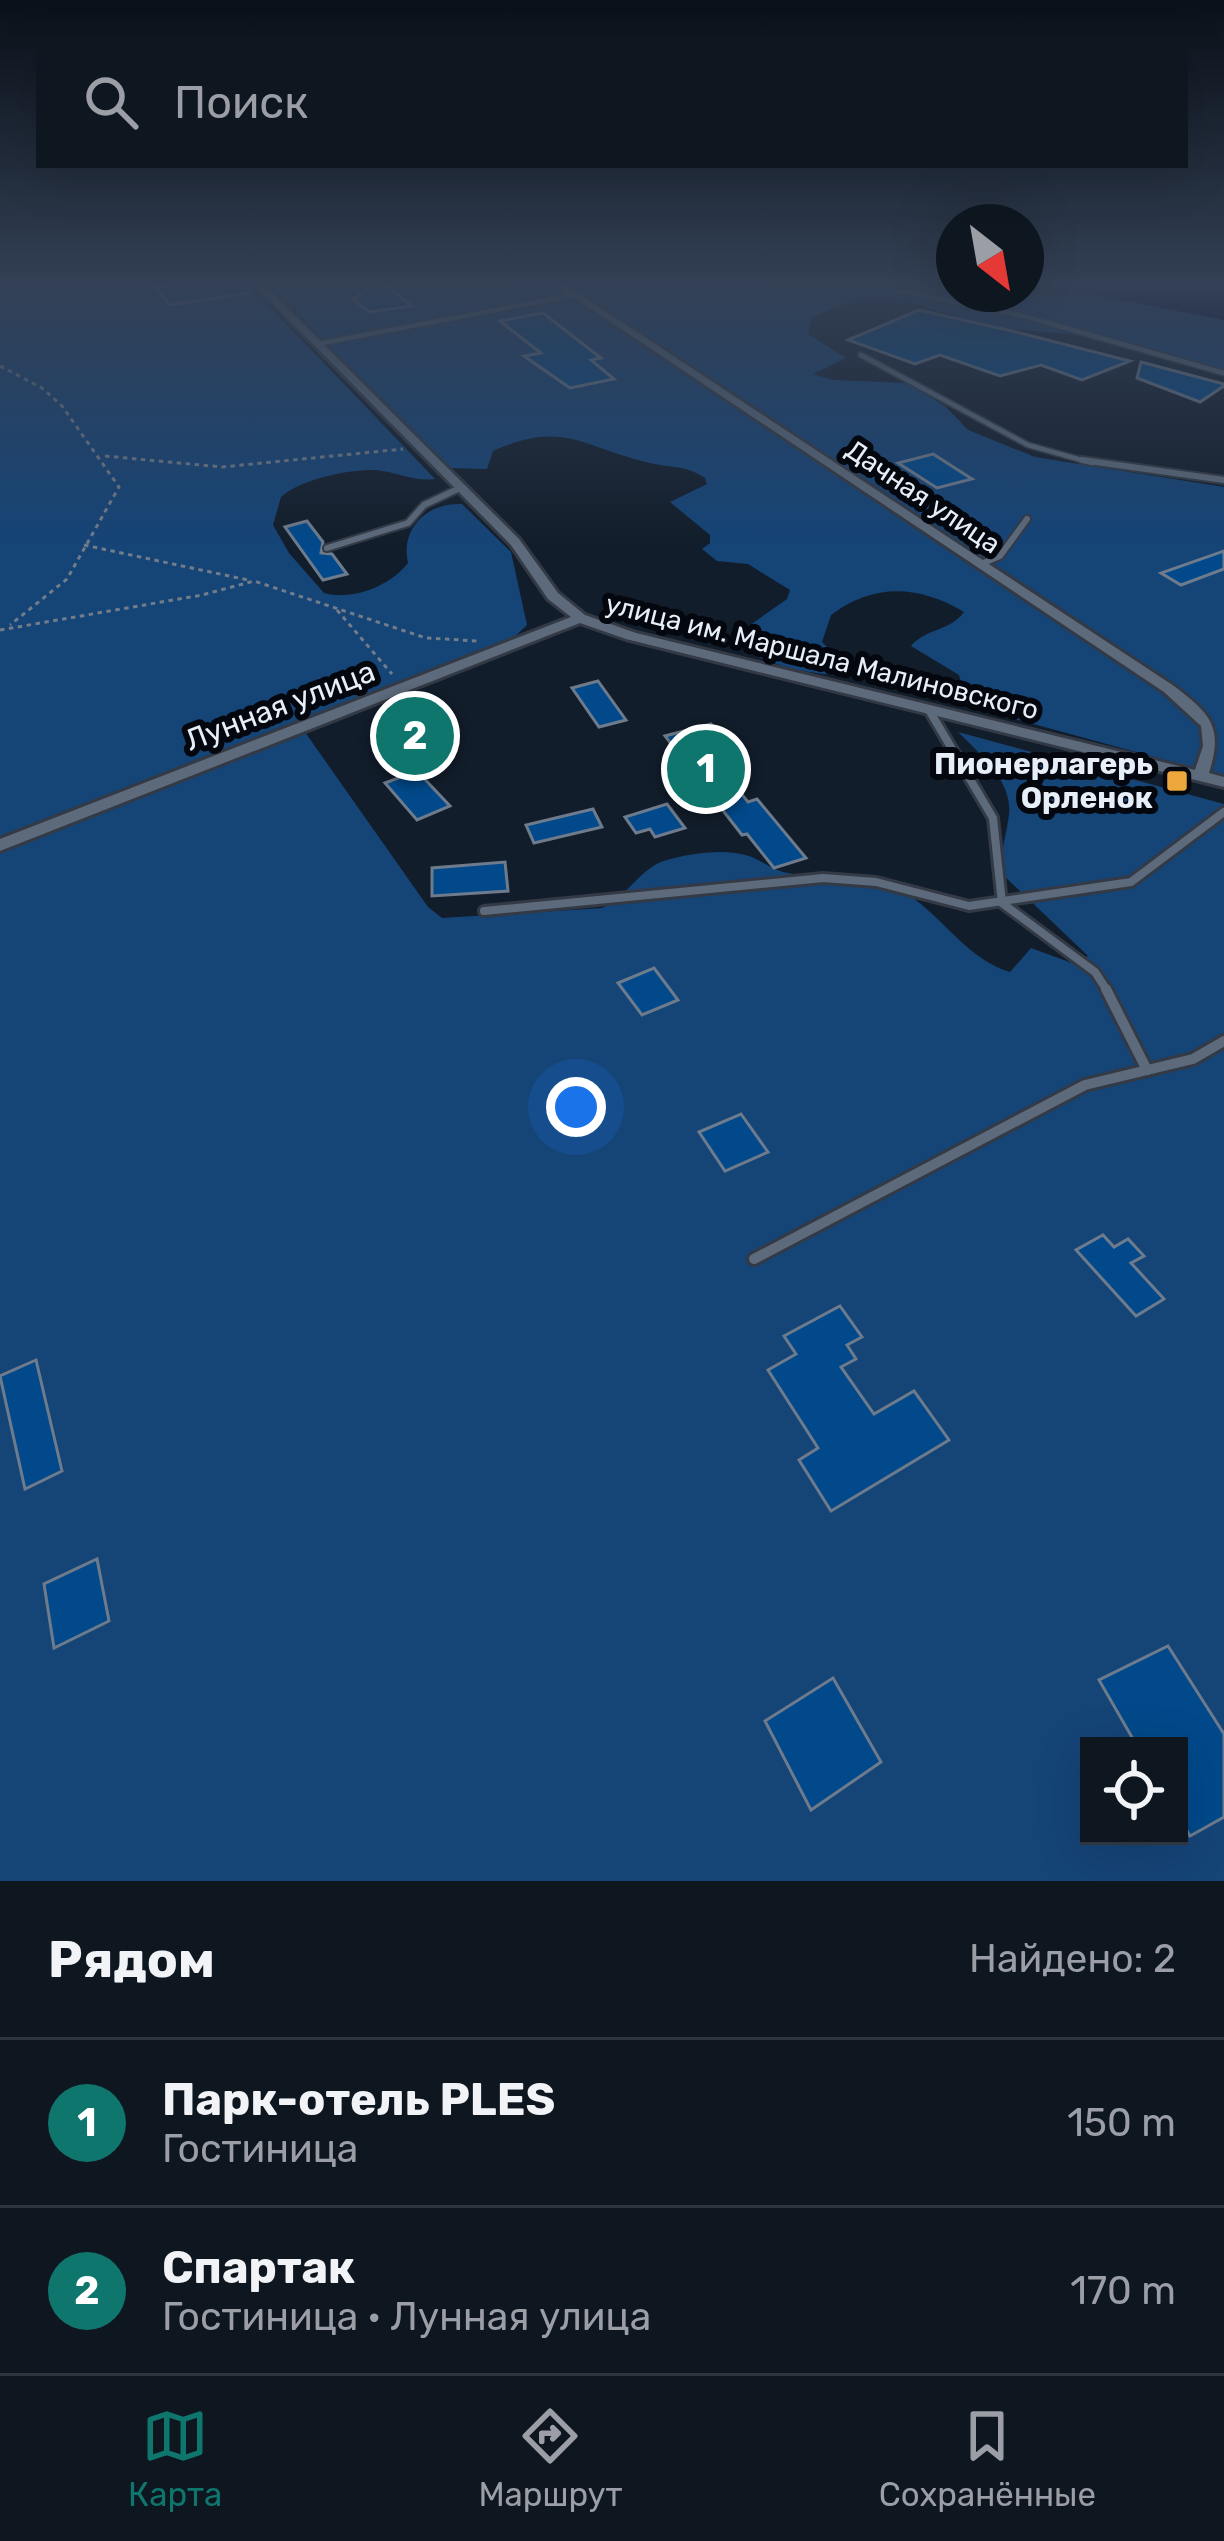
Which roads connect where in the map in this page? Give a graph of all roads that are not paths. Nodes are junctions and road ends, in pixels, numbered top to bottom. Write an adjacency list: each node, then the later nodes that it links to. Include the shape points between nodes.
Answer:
1 (345, 372): 5 (street, улица им. Маршала Малиновского)
2 (690, 372): 8 (street, Дачная улица)
3 (892, 372): 4 (lane, via 1028,445 1099,465)
4 (1224, 480)
5 (462, 488): 7 (lane, via 435,498 408,523); 9 (street, улица им. Маршала Малиновского)
6 (1027, 518): 8 (lane, via 1000,556)
7 (327, 548)
8 (981, 564): 11 (street, Дачная улица, via 1197,711 1213,728 1215,745)
9 (580, 618): 10 (street, улица им. Маршала Малиновского); 14 (street, Лунная улица)
10 (929, 710): 11 (street, улица им. Маршала Малиновского); 15 (lane, via 993,818)
11 (1200, 776): 12 (street, улица им. Маршала Малиновского)
12 (1224, 782)
13 (1224, 812): 15 (lane, via 1131,882)
14 (0, 845)
15 (1001, 903): 16 (lane, via 969,906 877,882 824,878); 18 (lane, via 1094,972)
16 (484, 911)
17 (1224, 1041): 18 (lane)
18 (1147, 1070): 19 (lane, via 1085,1085)
19 (754, 1259)

